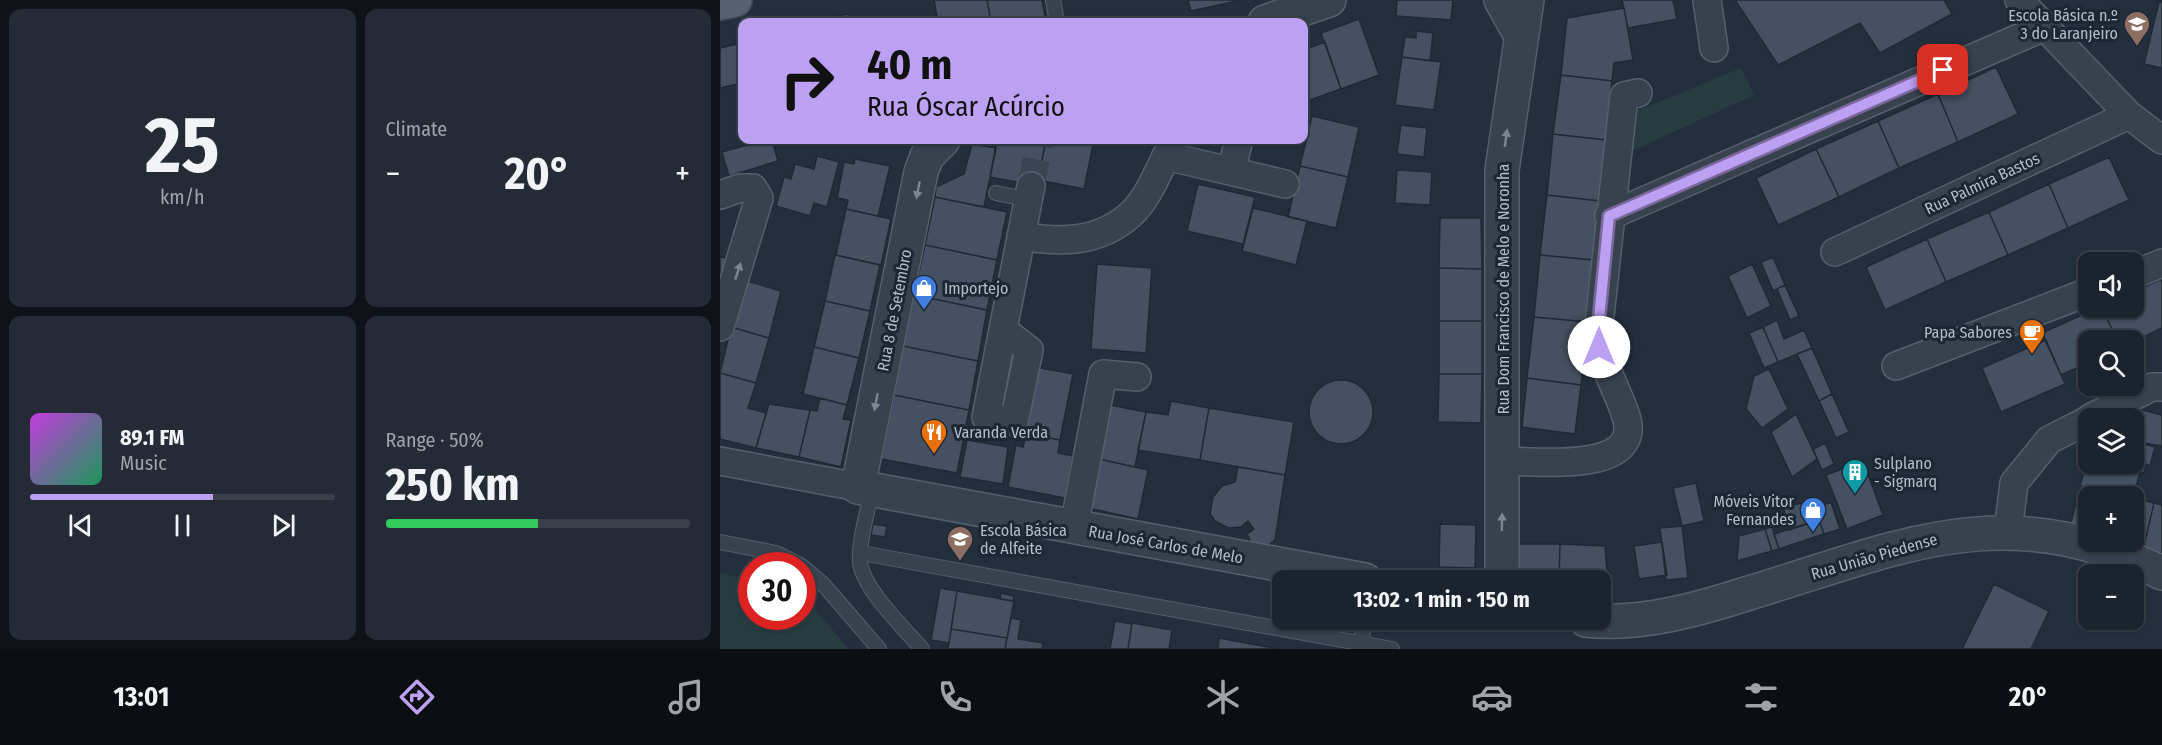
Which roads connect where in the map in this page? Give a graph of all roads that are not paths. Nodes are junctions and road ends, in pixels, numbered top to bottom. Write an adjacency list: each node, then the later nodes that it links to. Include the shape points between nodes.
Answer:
1 (735, 0): 8 (main road)
2 (1053, 0): 9 (lane)
3 (1329, 0): 10 (street)
4 (1501, 0): 12 (street)
5 (1527, 0): 12 (street, Rua Dom Francisco de Melo e Noronha)
6 (1707, 0): 13 (street)
7 (2019, 0): 11 (street)
8 (720, 3)
9 (1057, 18)
10 (1277, 18)
11 (2044, 27): 15 (street); 24 (street)
12 (1520, 34): 38 (street, Rua Dom Francisco de Melo e Noronha, one-way to 12, via 1502,170)
13 (1714, 48)
14 (1638, 93): 24 (street, via 1624,96)
15 (2129, 115): 16 (street); 26 (street, Rua Palmira Bastos)
16 (2162, 140)
17 (939, 144): 39 (street, Rua 8 de Setembro, one-way to 39, via 927,156 921,172)
18 (1238, 144): 19 (street)
19 (1231, 171): 20 (street); 25 (street, via 1166,156 1131,215 1095,236 1057,242)
20 (1285, 184)
21 (996, 193): 22 (lane)
22 (1030, 193): 25 (street)
23 (720, 195): 30 (street, one-way to 23, via 759,198 753,188)
24 (1609, 216): 38 (street, via 1599,347 1628,422 1624,444 1606,458)
25 (1021, 236): 31 (street)
26 (1834, 252)
27 (2162, 263): 28 (street)
28 (2144, 270)
29 (2078, 296): 32 (street)
30 (720, 327)
31 (1003, 330)
32 (1896, 366)
33 (1137, 377): 40 (street, via 1103,375)
34 (2162, 387): 35 (street, via 2152,387)
35 (2111, 408)
36 (2078, 425): 41 (street, via 2049,440 2014,483)
37 (720, 461): 39 (street, Rua José Carlos de Melo)
38 (1503, 461): 46 (street, Rua Dom Francisco de Melo e Noronha, one-way to 38)
39 (865, 489): 40 (street, Rua José Carlos de Melo); 44 (lane)
40 (1074, 527): 45 (street, Rua José Carlos de Melo)
41 (2008, 531): 47 (street, Rua União Piedense, via 2052,536 2099,548); 49 (street, Rua União Piedense, via 1944,536 1729,600 1658,616)
42 (720, 542): 43 (lane)
43 (771, 552)
44 (861, 553): 51 (lane); 53 (lane, via 868,584)
45 (1310, 570)
46 (1502, 570)
47 (2162, 573)
48 (816, 578): 52 (lane)
49 (1611, 620)
50 (1363, 630): 51 (lane)
51 (1361, 643): 54 (lane)
52 (879, 649)
53 (922, 649)
54 (1392, 649)

